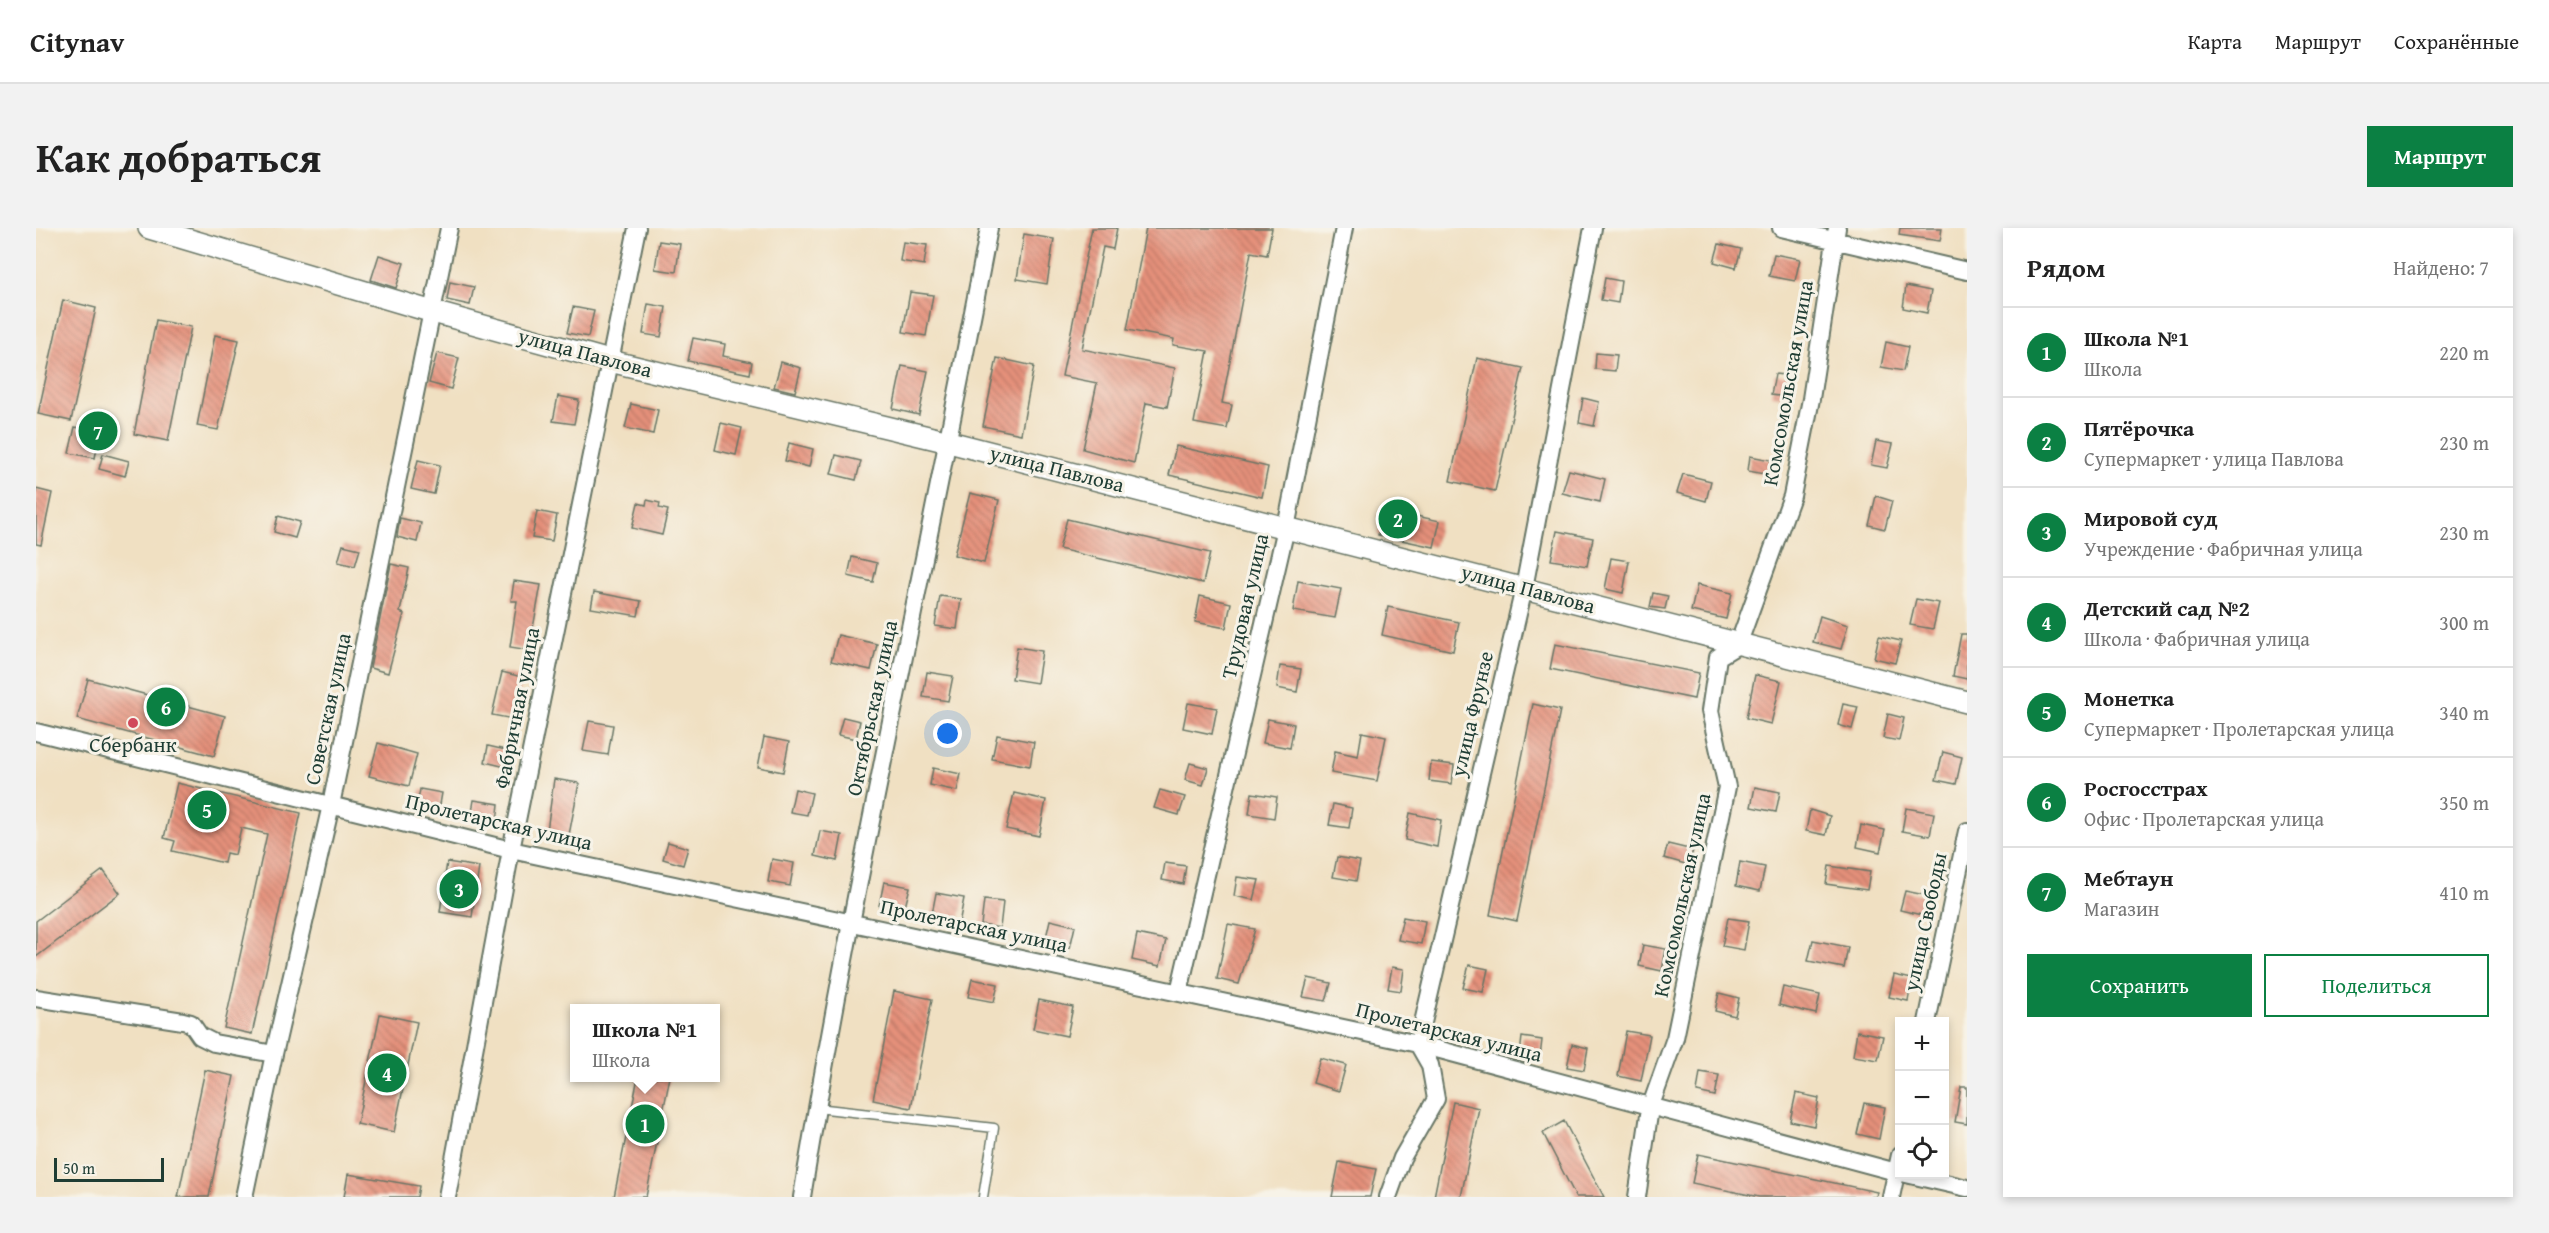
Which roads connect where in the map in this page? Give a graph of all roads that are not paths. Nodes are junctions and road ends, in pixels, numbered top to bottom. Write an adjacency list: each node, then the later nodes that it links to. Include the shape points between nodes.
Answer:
1 (149, 228): 10 (street, улица Павлова)
2 (449, 228): 10 (street, Советская улица)
3 (637, 228): 11 (street, Фабричная улица)
4 (989, 228): 12 (street, Октябрьская улица)
5 (1344, 228): 13 (street, Трудовая улица)
6 (1593, 228): 14 (street, улица Фрунзе)
7 (1781, 228): 8 (street)
8 (1836, 235): 9 (street); 15 (street, Комсомольская улица, via 1792,496)
9 (1967, 271)
10 (433, 312): 11 (street, улица Павлова); 18 (street, Советская улица)
11 (610, 361): 12 (street, улица Павлова); 20 (street, Фабричная улица)
12 (949, 442): 13 (street, улица Павлова); 21 (street, Октябрьская улица)
13 (1286, 528): 14 (street, улица Павлова); 22 (street, Трудовая улица)
14 (1524, 588): 15 (street, улица Павлова); 25 (street, улица Фрунзе)
15 (1738, 645): 16 (street, улица Павлова); 28 (street, Комсомольская улица, via 1718,657 1710,711 1727,787 1675,1038)
16 (1967, 702)
17 (36, 732): 18 (street, Пролетарская улица)
18 (331, 805): 20 (street, Пролетарская улица); 26 (street, Советская улица)
19 (1967, 831): 24 (street, улица Свободы)
20 (512, 850): 21 (street, Пролетарская улица); 34 (street, Фабричная улица)
21 (850, 923): 22 (street, Пролетарская улица); 27 (street, Октябрьская улица)
22 (1179, 992): 25 (street, Пролетарская улица)
23 (36, 998): 26 (street, via 183,1021 214,1043)
24 (1928, 1017)
25 (1418, 1044): 28 (street, Пролетарская улица); 37 (street, via 1430,1065 1436,1099 1402,1158)
26 (274, 1054): 33 (street, Советская улица)
27 (817, 1108): 35 (street, Октябрьская улица); 36 (lane, via 994,1128)
28 (1650, 1108): 29 (street, Пролетарская улица); 38 (street, Комсомольская улица)
29 (1895, 1172)
30 (1898, 1179): 39 (street)
31 (1927, 1179): 32 (street, Пролетарская улица)
32 (1967, 1188)
33 (244, 1197)
34 (447, 1197)
35 (802, 1197)
36 (983, 1197)
37 (1388, 1197)
38 (1637, 1197)
39 (1891, 1197)

